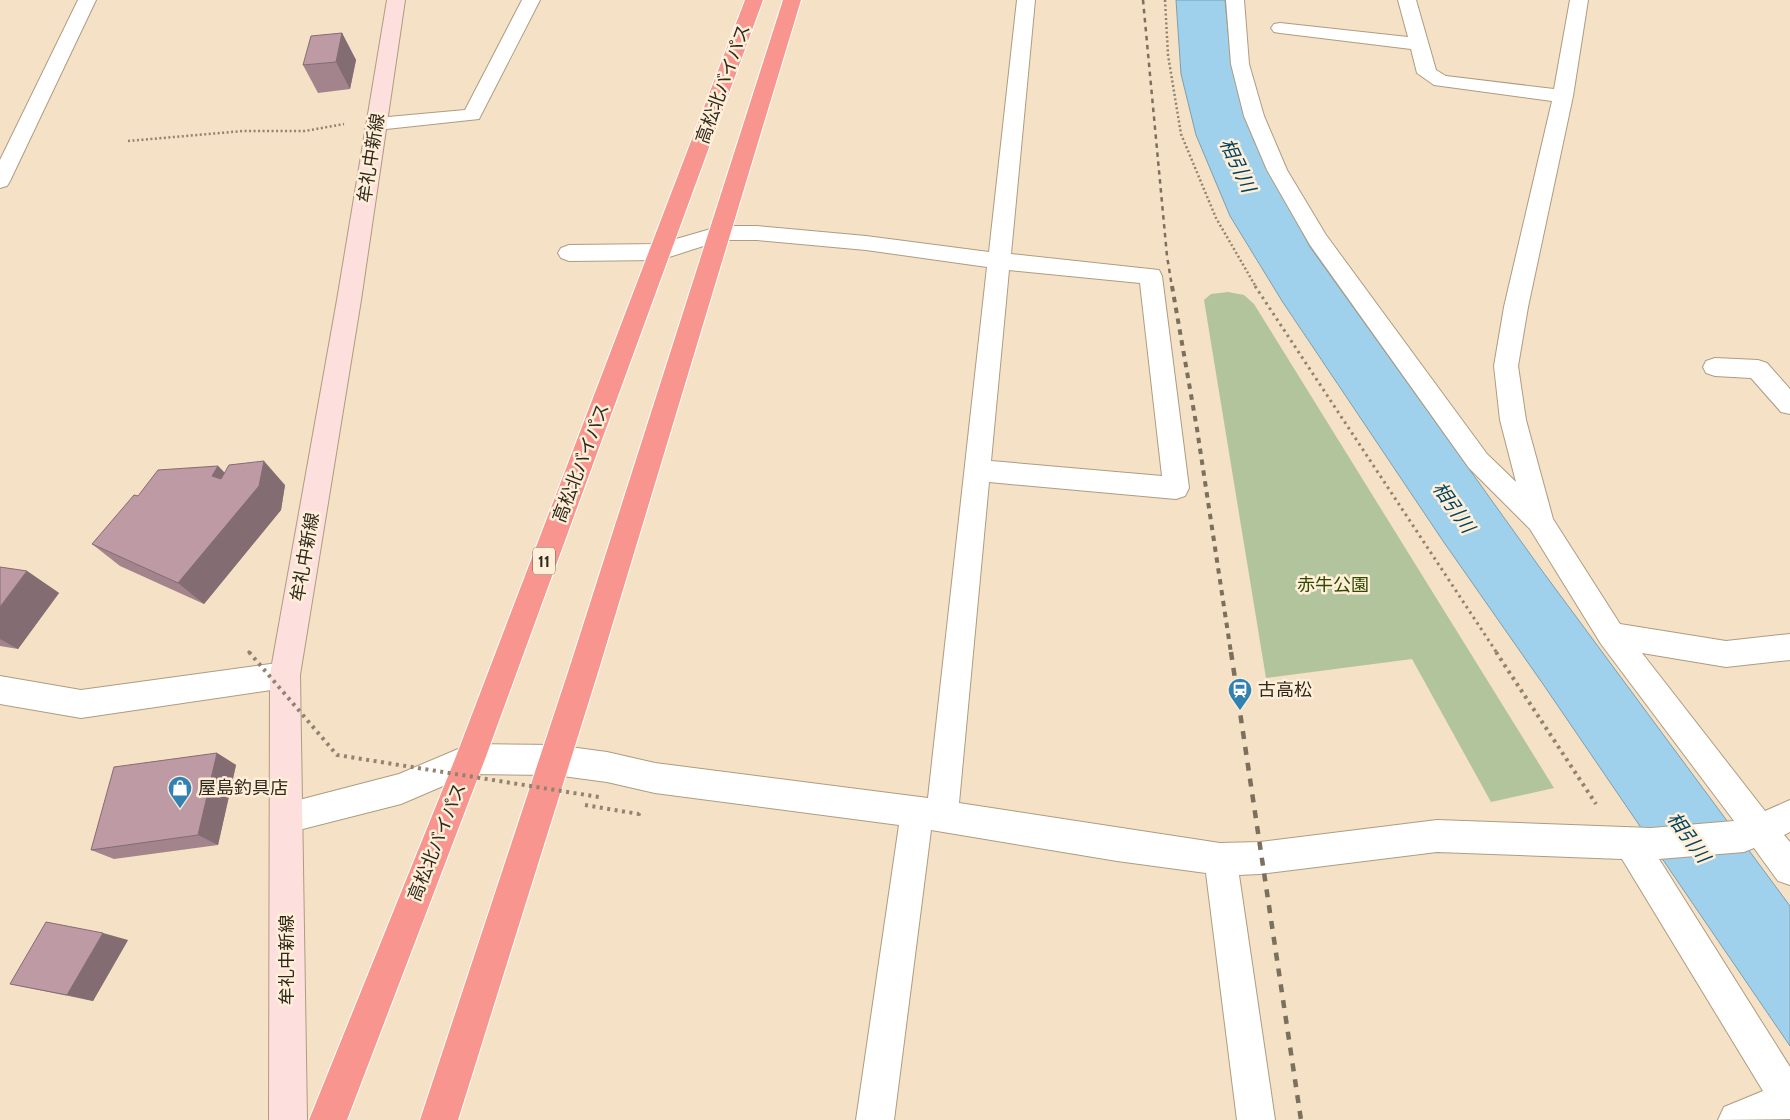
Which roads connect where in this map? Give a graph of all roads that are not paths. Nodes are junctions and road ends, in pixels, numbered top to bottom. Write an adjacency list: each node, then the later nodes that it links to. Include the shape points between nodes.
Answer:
1 (87, 0): 14 (street)
2 (396, 0): 13 (main road, 牟礼中新線)
3 (531, 0): 13 (street, via 472,115)
4 (754, 0): 17 (highway, 高松北バイパス / 11)
5 (792, 0): 16 (highway)
6 (1026, 0): 19 (street)
7 (1235, 0): 23 (street, via 1240,64 1254,116 1282,178 1318,240 1478,460)
8 (1407, 0): 11 (street)
9 (1579, 0): 12 (street)
10 (1280, 28): 11 (street)
11 (1419, 44): 12 (street, via 1427,73 1441,81)
12 (1563, 96): 23 (street, via 1516,306 1506,366 1514,420)
13 (377, 124): 26 (main road, 牟礼中新線)
14 (4, 160): 15 (street)
15 (0, 181)
16 (721, 233): 17 (street); 19 (street, via 866,243); 29 (highway)
17 (660, 252): 18 (street); 28 (highway, 高松北バイパス / 11)
18 (569, 253)
19 (999, 261): 22 (street); 22 (street, via 1151,276 1176,488)
20 (1714, 367): 21 (street, via 1758,369)
21 (1790, 405)
22 (976, 470): 30 (street)
23 (1540, 522): 24 (street)
24 (1611, 635): 25 (street, via 1726,654); 33 (street)
25 (1790, 647)
26 (285, 675): 27 (street, via 82,704); 32 (main road, 牟礼中新線)
27 (0, 690)
28 (470, 759): 29 (street); 32 (street, via 402,789); 39 (highway, 高松北バイパス / 11)
29 (555, 760): 30 (street, via 655,778); 40 (highway)
30 (930, 814): 35 (street); 41 (street)
31 (1790, 816): 33 (street)
32 (287, 817): 38 (main road, 牟礼中新線)
33 (1753, 832): 34 (street); 36 (street)
34 (1635, 844): 35 (street, via 1437,836 1260,858); 37 (street)
35 (1220, 859): 42 (street)
36 (1790, 868)
37 (1789, 1100): 43 (street)
38 (288, 1120)
39 (328, 1120)
40 (440, 1120)
41 (875, 1120)
42 (1256, 1120)
43 (1738, 1120)

